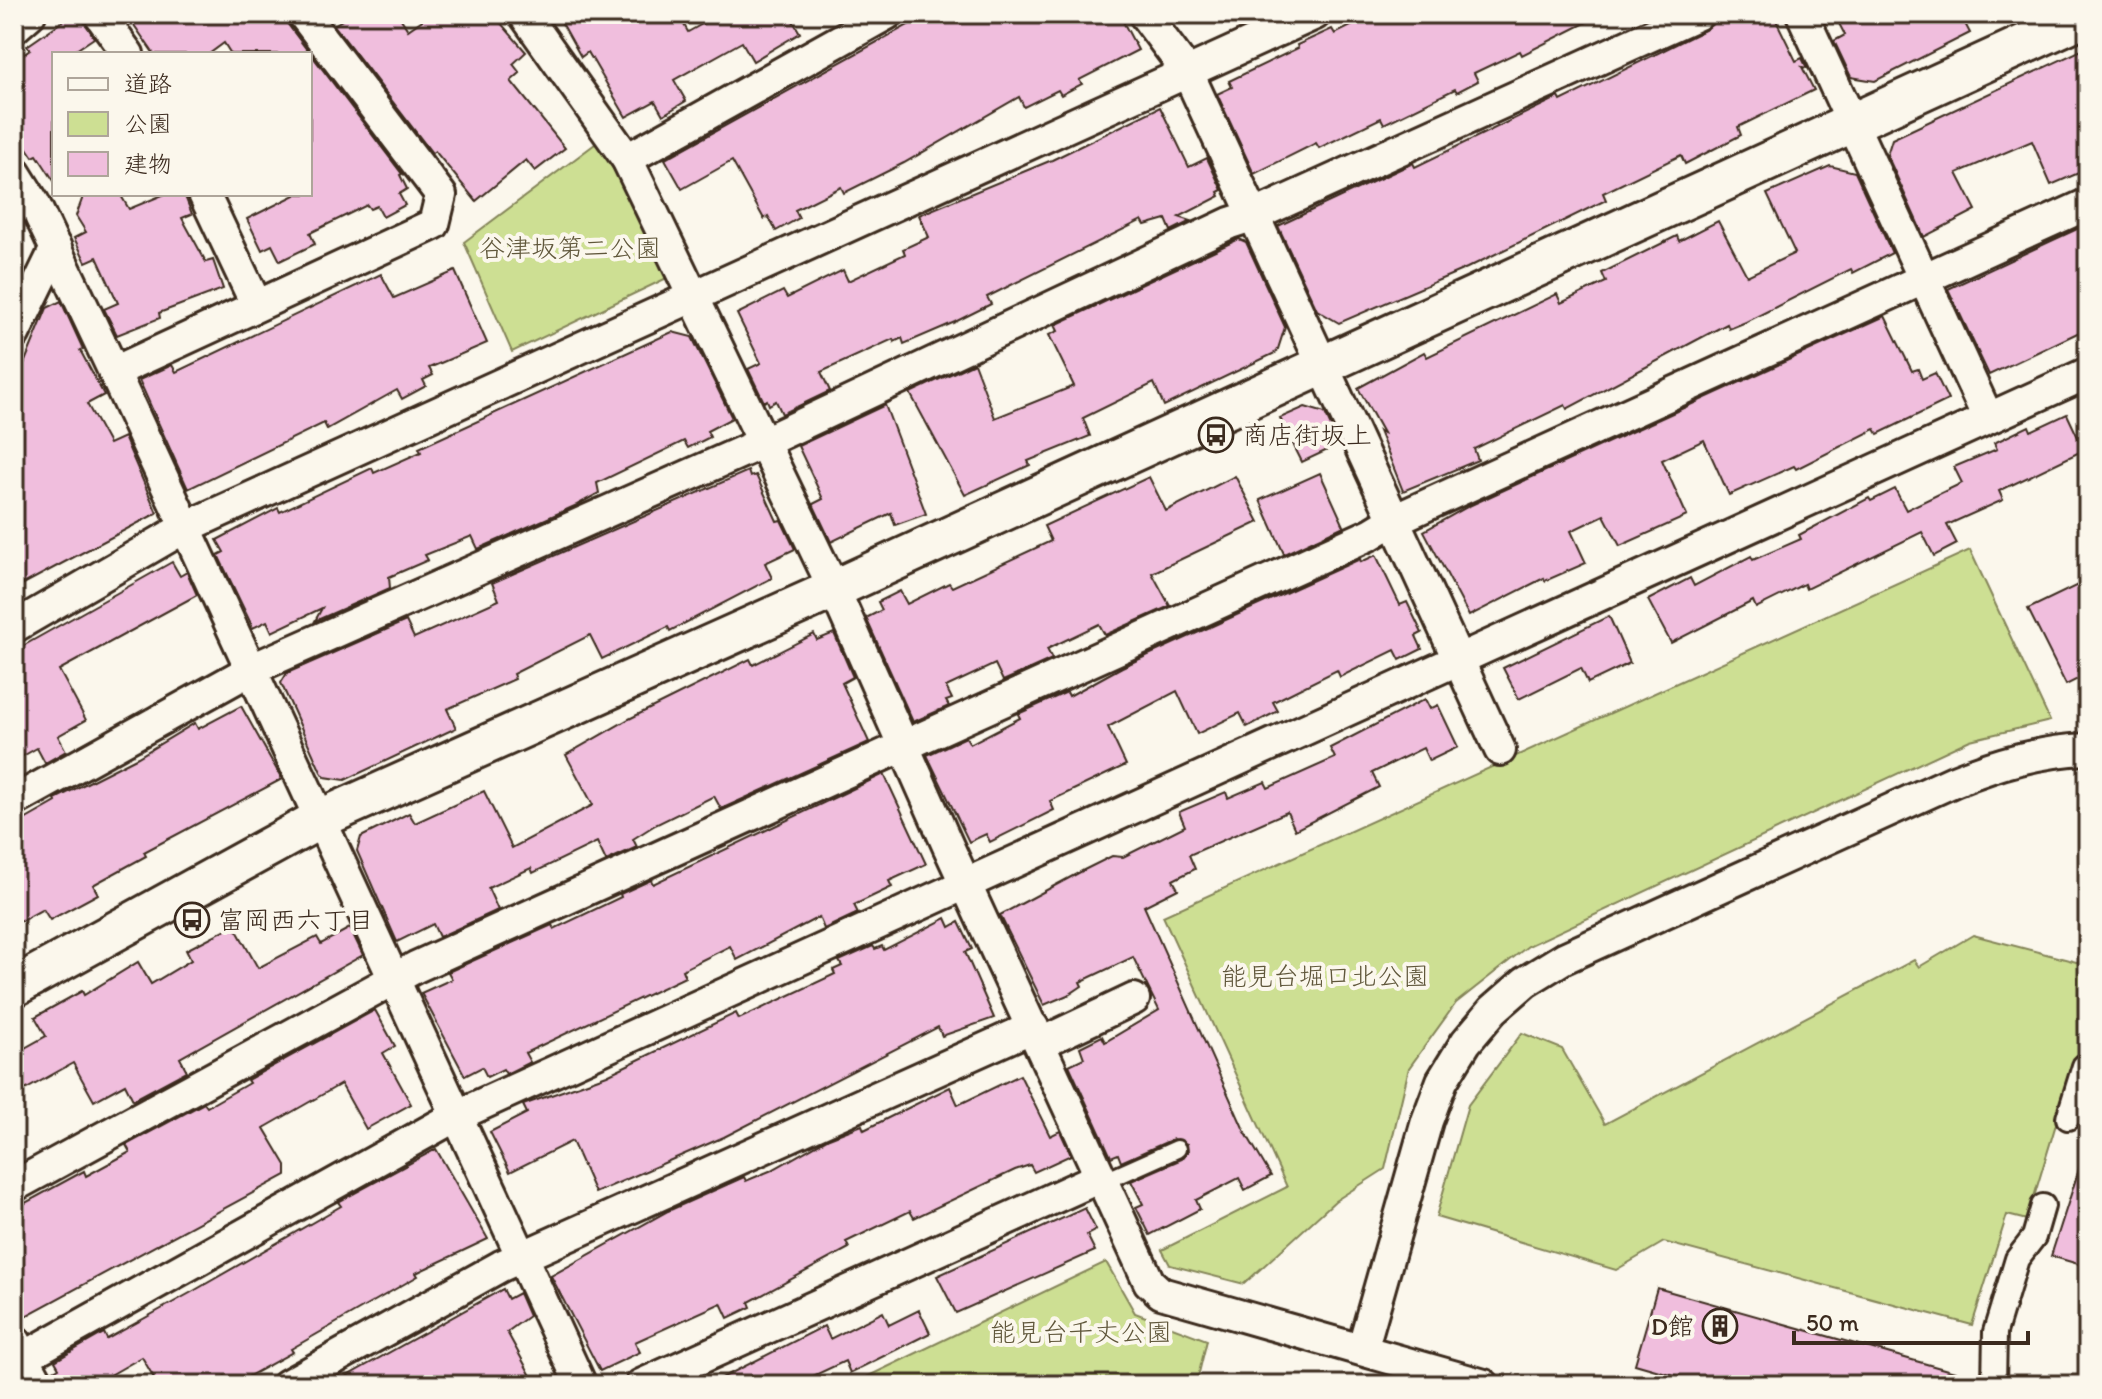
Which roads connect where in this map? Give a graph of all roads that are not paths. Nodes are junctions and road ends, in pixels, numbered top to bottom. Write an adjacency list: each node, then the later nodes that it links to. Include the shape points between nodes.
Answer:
1 (30, 14): 12 (street)
2 (99, 14): 13 (street)
3 (303, 14): 24 (street, via 441,195 434,224)
4 (887, 14): 16 (street)
5 (1144, 14): 14 (street)
6 (1315, 14): 11 (street)
7 (1698, 14): 20 (street)
8 (1802, 14): 15 (street)
9 (2088, 15): 15 (street)
10 (533, 17): 16 (street)
11 (1256, 27): 14 (street)
12 (14, 28)
13 (127, 52)
14 (1188, 73): 20 (street); 23 (street)
15 (1851, 123): 22 (street); 26 (street)
16 (627, 159): 23 (street)
17 (14, 171): 21 (street)
18 (205, 196): 24 (street)
19 (2088, 204): 22 (street)
20 (1255, 215): 26 (street); 30 (street)
21 (56, 248): 25 (street); 27 (street)
22 (1922, 278): 29 (street); 31 (street)
23 (694, 296): 30 (street); 32 (street)
24 (256, 304): 27 (street)
25 (14, 334)
26 (1323, 366): 31 (street); 33 (street)
27 (114, 372): 32 (street)
28 (2088, 373): 29 (street)
29 (1988, 418): 35 (street)
30 (762, 443): 33 (street); 36 (street)
31 (1394, 520): 35 (street); 37 (street)
32 (184, 528): 34 (street); 36 (street)
33 (834, 589): 37 (street); 41 (street)
34 (14, 627)
35 (1459, 659): 39 (street); 42 (street)
36 (252, 669): 40 (street); 41 (street)
37 (904, 744): 42 (street); 43 (street)
38 (2088, 749): 56 (street, via 2015,759 1954,781 1564,958 1525,982 1466,1042 1442,1081)
39 (1500, 750)
40 (14, 801)
41 (320, 819): 43 (street); 44 (street)
42 (967, 886): 46 (street); 48 (street)
43 (395, 978): 48 (street); 52 (street)
44 (14, 987)
45 (1134, 999): 46 (street)
46 (1037, 1035): 51 (street); 54 (street)
47 (2088, 1066): 49 (street)
48 (456, 1116): 54 (street); 55 (street)
49 (2068, 1118)
50 (1177, 1149): 51 (lane)
51 (1102, 1179): 56 (street, via 1149,1282 1161,1293); 60 (street)
52 (14, 1186)
53 (2043, 1206): 62 (street, via 2034,1237 2017,1259 1995,1332)
54 (523, 1258): 58 (street); 59 (street)
55 (19, 1348): 57 (street)
56 (1362, 1350): 61 (street)
57 (39, 1385)
58 (287, 1385)
59 (581, 1385)
60 (641, 1385)
61 (1484, 1385)
62 (1994, 1385)

